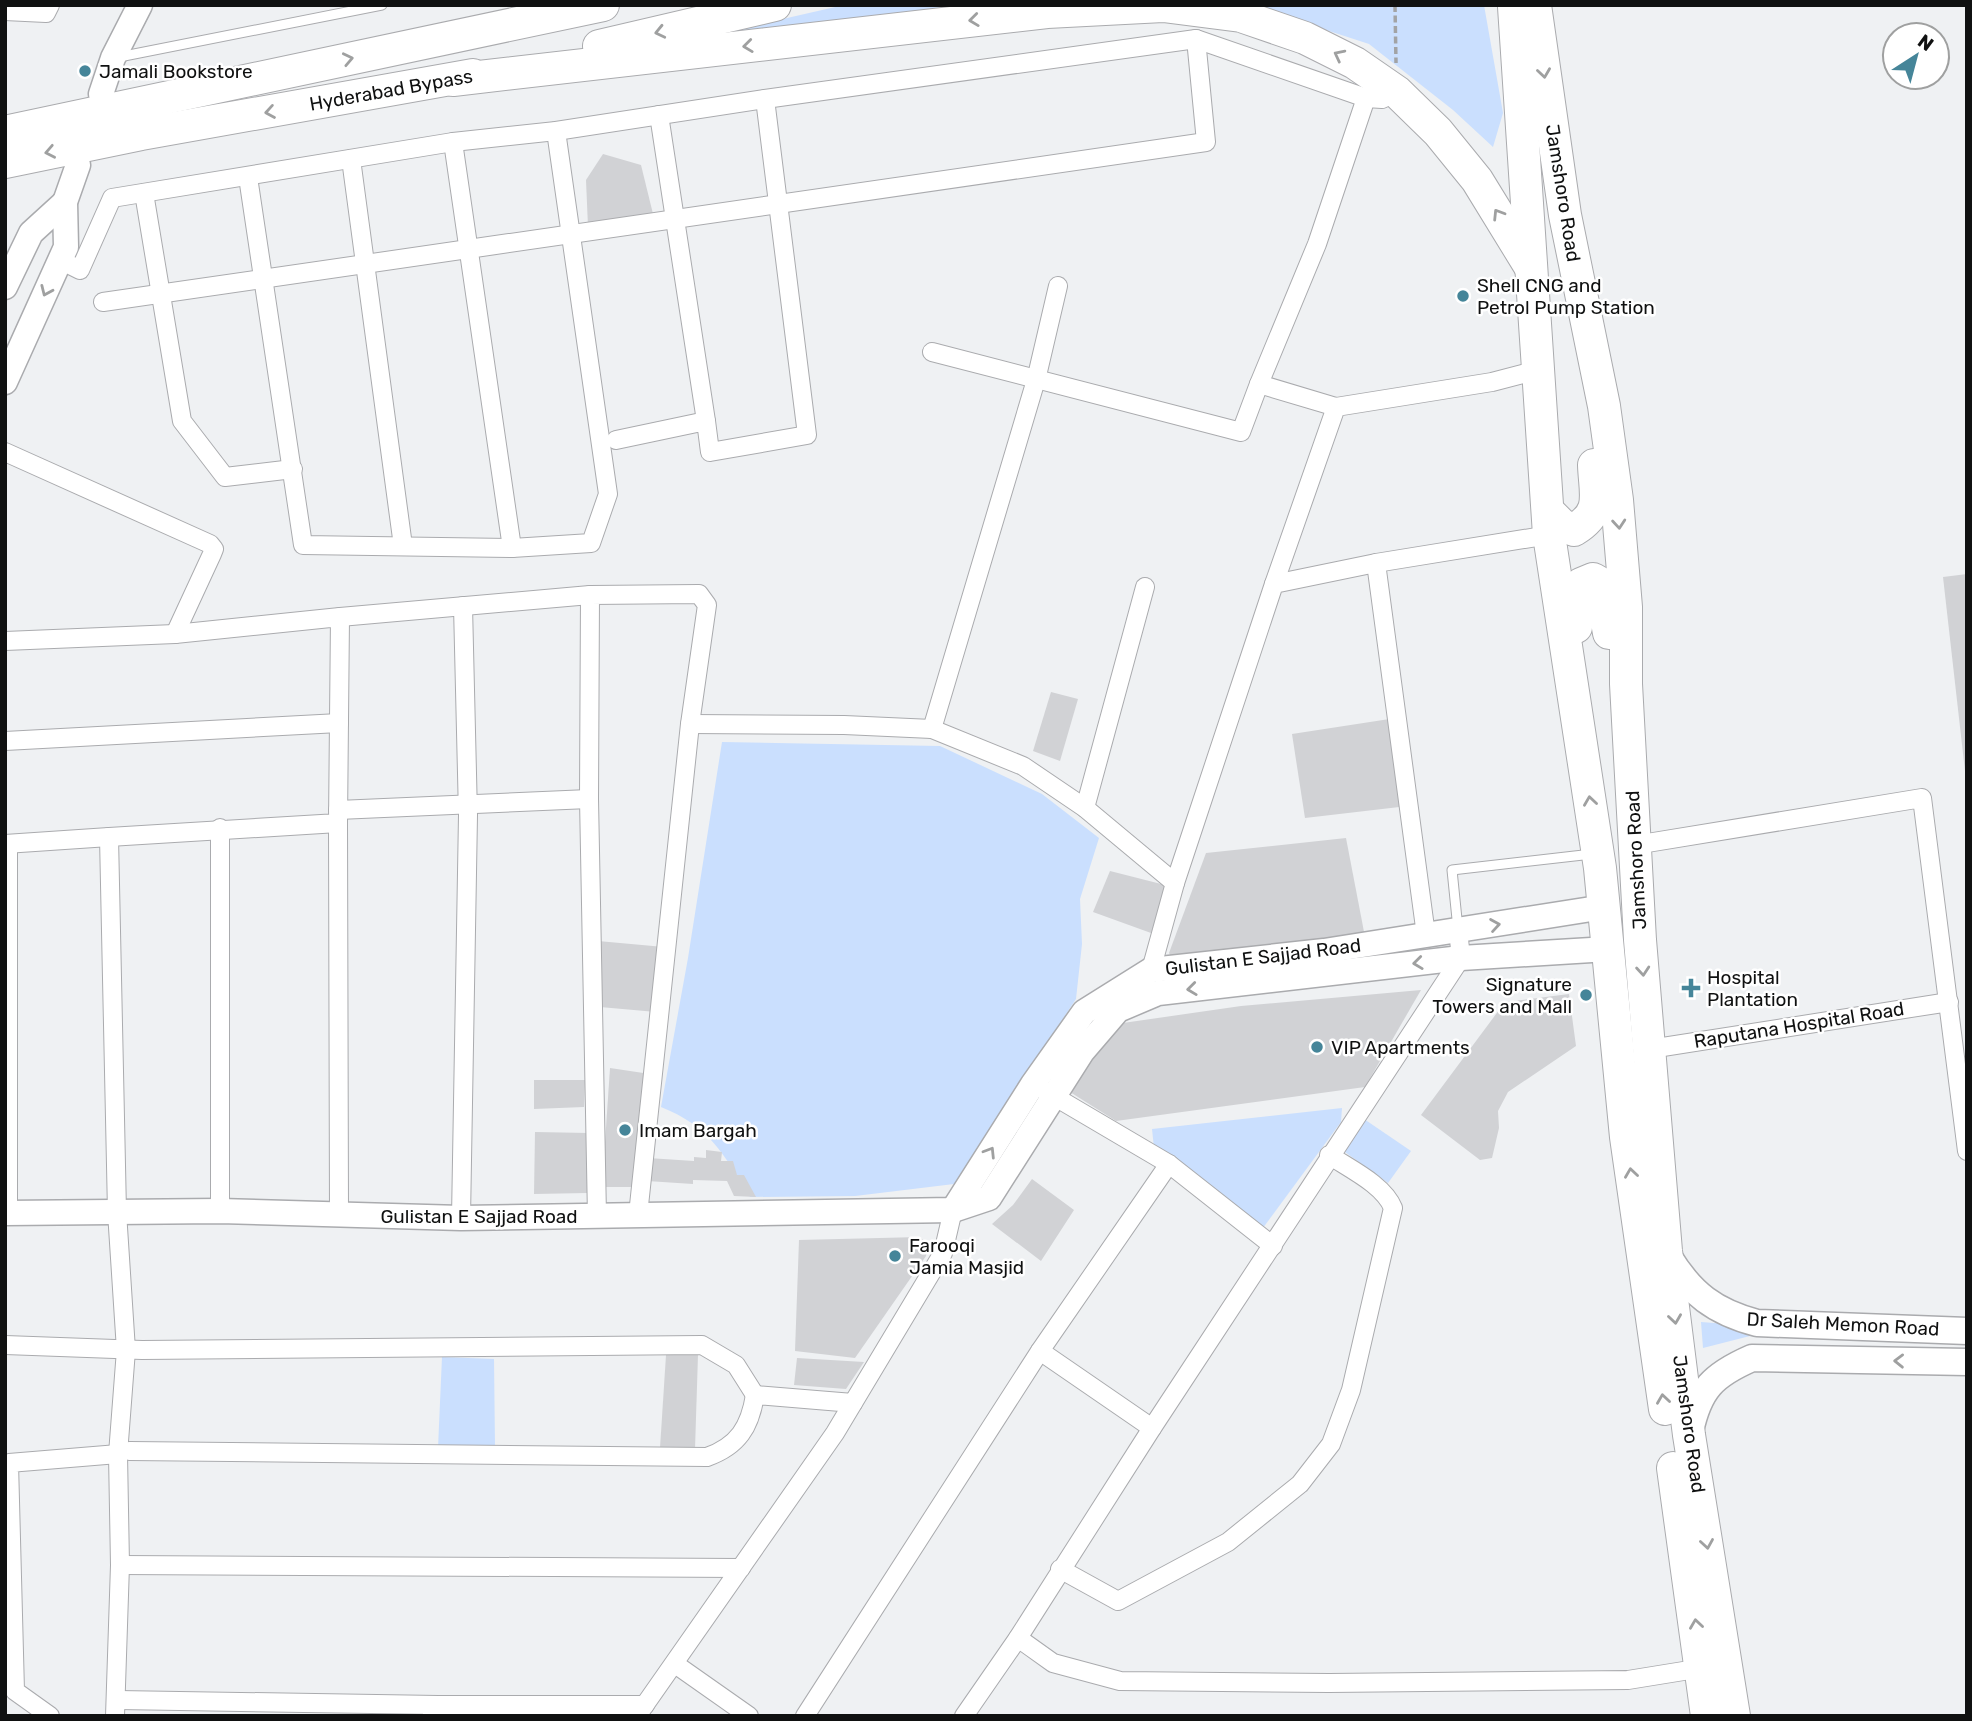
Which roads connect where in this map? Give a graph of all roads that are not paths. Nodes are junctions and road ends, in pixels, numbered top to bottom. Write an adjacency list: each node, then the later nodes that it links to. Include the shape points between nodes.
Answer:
1 (50, 5): 7 (street, via 46,13)
2 (140, 5): 9 (street)
3 (382, 5): 9 (lane)
4 (603, 5): 17 (highway, Hyderabad Bypass, one-way to 4)
5 (775, 5): 10 (highway, Hyderabad Bypass, one-way to 10)
6 (1531, 8): 31 (highway, Jamshoro Road); 37 (highway, Jamshoro Road, one-way to 37)
7 (5, 11)
8 (1196, 39): 13 (street); 14 (street); 25 (street, via 1206,142)
9 (113, 58): 12 (street)
10 (453, 80): 11 (highway, one-way to 10, via 1355,63 1305,38 1241,16 1163,6 1047,12); 20 (highway, Hyderabad Bypass, one-way to 20)
11 (1397, 92): 13 (street, via 1382,99); 31 (highway, one-way to 11, via 1477,180)
12 (102, 94)
13 (1366, 98): 42 (street, via 1317,244)
14 (765, 99): 15 (street); 25 (street)
15 (659, 115): 16 (street); 26 (street)
16 (556, 131): 18 (street); 27 (street)
17 (5, 132)
18 (453, 142): 19 (street); 28 (street)
19 (351, 159): 22 (street); 30 (street)
20 (5, 162)
21 (78, 164): 24 (street)
22 (248, 177): 23 (street); 32 (street)
23 (144, 193): 29 (street, via 112,198 80,270); 35 (street)
24 (65, 202): 29 (street, via 66,247); 34 (street, via 31,233)
25 (780, 204): 26 (street); 44 (street, via 807,435 710,452)
26 (677, 219): 27 (street); 44 (street)
27 (573, 234): 28 (street); 50 (street, via 608,494 591,543)
28 (470, 249): 30 (street); 50 (street)
29 (60, 260): 41 (street, one-way to 41)
30 (366, 264): 32 (street); 49 (street)
31 (1534, 272): 39 (highway, Jamshoro Road)
32 (265, 279): 35 (street); 47 (street)
33 (1058, 286): 40 (street)
34 (5, 287)
35 (162, 294): 36 (street); 47 (street, via 182,421 225,477)
36 (103, 302)
37 (1589, 334): 48 (highway, via 1597,505 1589,521 1574,530); 59 (highway, Jamshoro Road, one-way to 59, via 1617,500 1626,607)
38 (932, 352): 40 (street)
39 (1538, 370): 43 (street, via 1492,382); 48 (highway, Jamshoro Road)
40 (1037, 380): 42 (street, via 1241,432); 62 (street)
41 (5, 382)
42 (1259, 384): 43 (street)
43 (1336, 407): 52 (street)
44 (706, 421): 45 (street)
45 (616, 440)
46 (5, 452): 57 (street, via 210,544 214,549)
47 (292, 470): 49 (street, via 303,545)
48 (1549, 524): 51 (street); 64 (highway, Jamshoro Road)
49 (403, 547): 50 (street)
50 (512, 548)
51 (1376, 563): 52 (street); 77 (street)
52 (1274, 584): 74 (street)
53 (1145, 587): 67 (street)
54 (590, 596): 55 (street); 61 (street, via 699,594 706,600); 65 (street)
55 (463, 606): 56 (street); 66 (street)
56 (341, 617): 57 (street); 60 (street)
57 (175, 634): 58 (street)
58 (5, 641)
59 (1626, 684): 64 (highway, via 1600,583 1593,579 1581,584 1575,601); 72 (highway, Jamshoro Road)
60 (340, 723): 63 (street); 68 (street)
61 (690, 724): 62 (street); 92 (street)
62 (932, 729): 67 (street, via 1023,766)
63 (5, 741)
64 (1581, 741): 73 (highway, Jamshoro Road, one-way to 64)
65 (589, 799): 66 (street); 93 (street)
66 (468, 803): 68 (street); 94 (street)
67 (1084, 808): 74 (street)
68 (338, 817): 69 (street); 91 (street)
69 (220, 828): 70 (street); 88 (street)
70 (109, 837): 71 (street); 89 (street)
71 (7, 844): 90 (street)
72 (1635, 845): 81 (street, via 1922,798); 82 (highway, Jamshoro Road, one-way to 82)
73 (1597, 853): 75 (highway, Jamshoro Road); 76 (lane, via 1452,870)
74 (1175, 883): 80 (street)
75 (1604, 907): 76 (street, Gulistan E Sajjad Road, one-way to 75); 78 (highway, Jamshoro Road)
76 (1458, 930): 77 (street, Gulistan E Sajjad Road); 79 (street)
77 (1426, 935): 80 (street, Gulistan E Sajjad Road)
78 (1608, 949): 79 (street, Gulistan E Sajjad Road); 113 (highway, Jamshoro Road, one-way to 78, via 1626,1137)
79 (1461, 958): 83 (street, Gulistan E Sajjad Road, one-way to 83, via 1158,993 1118,1010); 85 (street)
80 (1151, 970): 83 (street, Gulistan E Sajjad Road, via 1084,1012)
81 (1949, 1002): 82 (street, Raputana Hospital Road); 84 (street)
82 (1650, 1049): 96 (highway, Jamshoro Road)
83 (1044, 1090): 86 (street); 87 (street, Gulistan E Sajjad Road)
84 (1967, 1151)
85 (1329, 1155): 95 (street); 110 (street, via 1390,1199 1393,1208 1351,1390 1331,1444 1300,1484 1228,1542 1118,1601)
86 (1169, 1164): 95 (street); 100 (street)
87 (953, 1210): 92 (street, Gulistan E Sajjad Road); 103 (street, via 943,1253)
88 (220, 1211): 89 (street, Gulistan E Sajjad Road); 91 (street, Gulistan E Sajjad Road)
89 (117, 1212): 90 (street, Gulistan E Sajjad Road); 99 (street)
90 (6, 1213)
91 (339, 1214): 94 (street, Gulistan E Sajjad Road)
92 (638, 1215): 93 (street, Gulistan E Sajjad Road)
93 (597, 1216): 94 (street, Gulistan E Sajjad Road)
94 (461, 1218)
95 (1273, 1246): 104 (street)
96 (1666, 1251): 97 (main road, Dr Saleh Memon Road, via 1696,1295 1732,1317 1757,1323); 105 (highway, Jamshoro Road, one-way to 105)
97 (1967, 1331)
98 (5, 1345): 99 (street)
99 (126, 1350): 102 (street, via 702,1345 736,1365); 106 (street)
100 (1040, 1351): 104 (street); 121 (street)
101 (1967, 1362): 105 (main road, Dr Saleh Memon Road, one-way to 105, via 1752,1358 1724,1371 1706,1388)
102 (755, 1395): 103 (street); 106 (street, via 740,1437 725,1450 706,1457)
103 (853, 1403): 109 (street)
104 (1152, 1427): 110 (street)
105 (1689, 1435): 124 (highway, Jamshoro Road, one-way to 124)
106 (124, 1453): 107 (street); 108 (street)
107 (7, 1463): 114 (street)
108 (120, 1565): 109 (street); 115 (street)
109 (741, 1568): 112 (street)
110 (1060, 1569): 111 (street)
111 (1018, 1638): 113 (street, via 1053,1663 1120,1681 1628,1680); 122 (street)
112 (675, 1664): 118 (street); 120 (street)
113 (1702, 1668): 123 (highway, Jamshoro Road)
114 (10, 1688): 119 (street)
115 (116, 1708): 116 (street)
116 (244, 1709): 117 (street)
117 (434, 1710): 118 (street)
118 (641, 1711)
119 (50, 1716)
120 (749, 1716)
121 (805, 1716)
122 (964, 1716)
123 (1707, 1716)
124 (1734, 1716)

